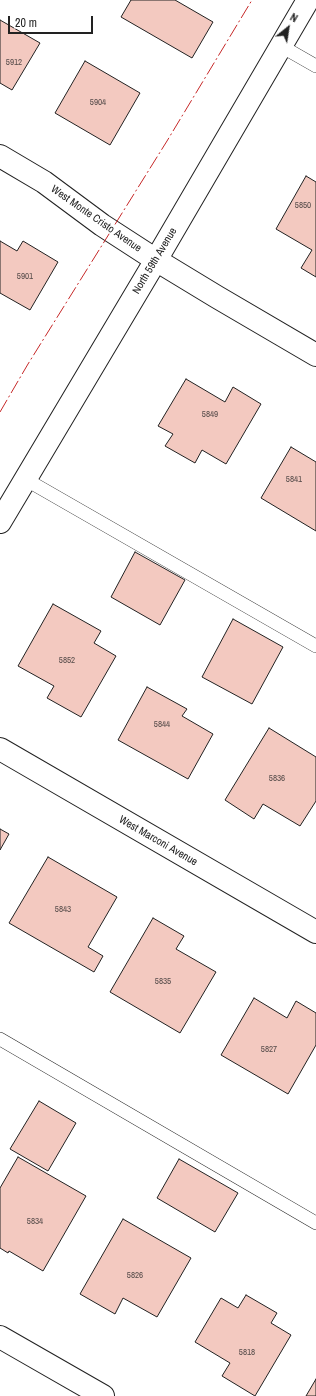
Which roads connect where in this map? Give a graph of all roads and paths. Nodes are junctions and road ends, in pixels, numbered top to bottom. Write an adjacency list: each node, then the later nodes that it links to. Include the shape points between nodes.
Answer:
1 (308, 0): 2 (street, North 59th Avenue)
2 (281, 46): 3 (lane); 5 (street, North 59th Avenue)
3 (316, 66)
4 (0, 156): 5 (street, West Monte Cristo Avenue, via 44,182 102,225)
5 (156, 260): 6 (street, West Monte Cristo Avenue); 7 (street, North 59th Avenue)
6 (316, 355)
7 (25, 479): 8 (street, North 59th Avenue); 9 (lane)
8 (0, 522)
9 (316, 646)
10 (0, 749): 11 (street, West Marconi Avenue)
11 (316, 932)
12 (0, 1040): 13 (lane)
13 (316, 1223)
14 (0, 1337): 15 (street)
15 (103, 1396)

